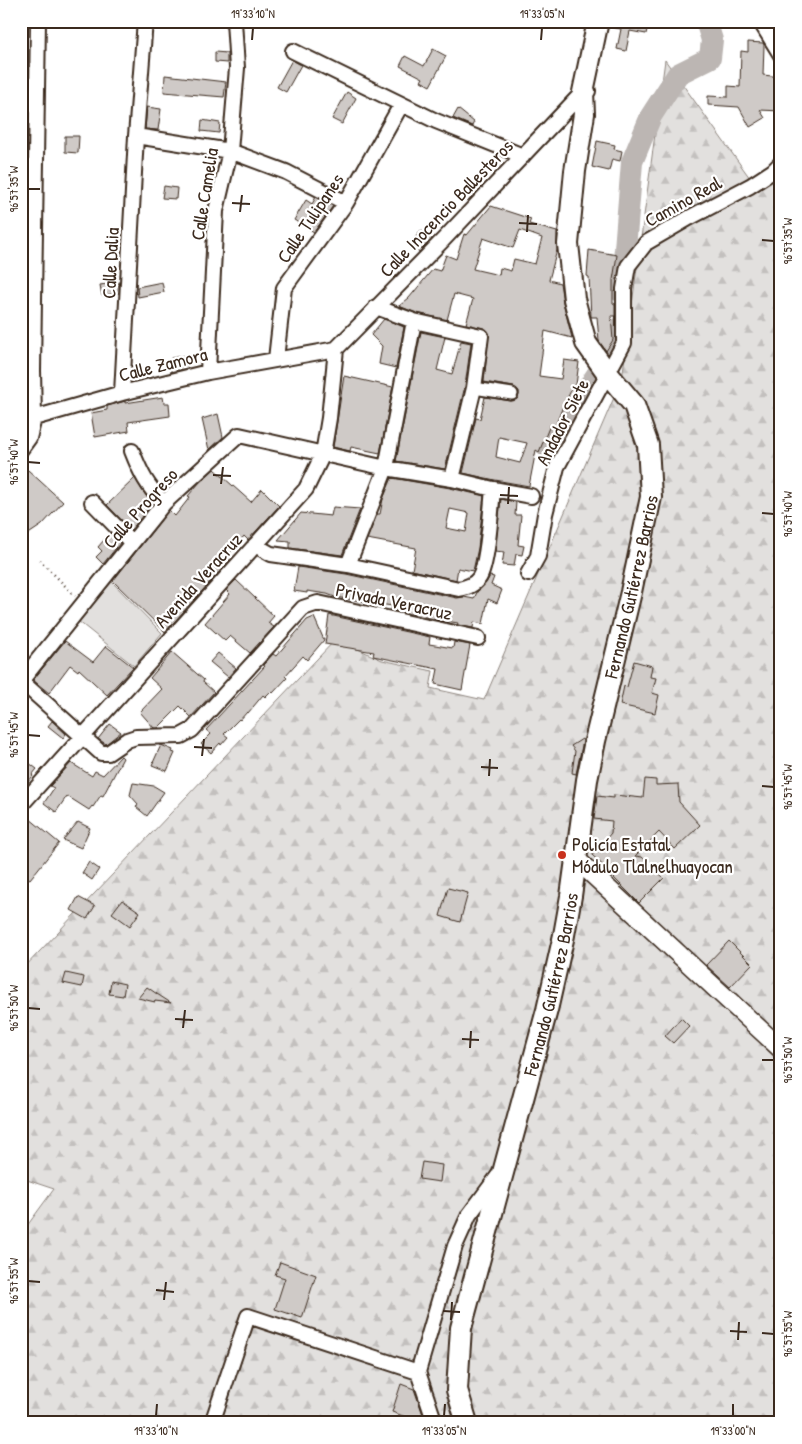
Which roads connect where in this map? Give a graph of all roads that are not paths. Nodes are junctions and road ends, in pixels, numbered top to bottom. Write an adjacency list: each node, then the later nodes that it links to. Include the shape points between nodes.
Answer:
1 (38, 21): 25 (street)
2 (144, 21): 11 (street, Calle Dalia)
3 (234, 21): 12 (street, Calle Camelia, via 237,68)
4 (598, 21): 9 (main road)
5 (607, 21): 9 (main road)
6 (760, 21): 8 (street)
7 (293, 50): 10 (street)
8 (781, 55)
9 (587, 91): 13 (street, Calle Inocencio Ballesteros); 20 (main road, Fernando Gutiérrez Barrios, via 568,244 574,300 586,343)
10 (401, 105): 13 (street); 15 (street, Calle Tulipanes)
11 (136, 136): 12 (street); 23 (street, Calle Dalia)
12 (230, 151): 15 (street, via 286,172); 21 (street, Calle Camelia, via 216,211)
13 (523, 156): 16 (street, Calle Inocencio Ballesteros)
14 (781, 163): 20 (street, Camino Real, via 750,186 646,243 628,266 624,289 624,343)
15 (346, 203): 19 (street, Calle Tulipanes, via 284,288)
16 (376, 307): 17 (street); 18 (street, Calle Inocencio Ballesteros)
17 (414, 321): 22 (street, via 481,336); 29 (street)
18 (336, 349): 19 (street, Calle Zamora); 28 (street, Avenida Veracruz)
19 (276, 359): 21 (street, Calle Zamora)
20 (601, 365): 38 (street, Andador Siete, via 557,466 538,556); 43 (main road, Fernando Gutiérrez Barrios, via 634,405 648,445 651,497 594,741)
21 (208, 372): 23 (street, Calle Zamora)
22 (474, 388): 24 (street); 30 (street)
23 (122, 393): 25 (street, Calle Zamora)
24 (512, 394)
25 (34, 418): 26 (street, via 29,438)
26 (21, 449)
27 (132, 451): 34 (street, via 151,490)
28 (323, 454): 29 (street); 34 (street, Calle Progreso, via 239,435); 36 (street, Avenida Veracruz, via 306,488)
29 (386, 468): 30 (street); 37 (street)
30 (452, 479): 31 (street)
31 (493, 489): 32 (street); 37 (street, Privada Veracruz, via 484,561 480,577 470,587 460,589)
32 (531, 496)
33 (92, 502): 35 (street)
34 (164, 503): 35 (street, Calle Progreso)
35 (132, 543): 40 (street, Calle Progreso)
36 (255, 545): 37 (street, via 271,554); 41 (street, Avenida Veracruz)
37 (348, 565)
38 (528, 574)
39 (478, 638): 41 (street, Privada Veracruz, via 318,603 303,608 192,730 182,736 136,737 104,754)
40 (21, 681): 41 (street)
41 (82, 737): 42 (street, Avenida Veracruz)
42 (21, 805)
43 (576, 859): 44 (street); 45 (main road, Fernando Gutiérrez Barrios, via 564,935 547,1010)
44 (781, 1049)
45 (503, 1170): 46 (street, via 469,1215 455,1246); 49 (main road, Fernando Gutiérrez Barrios, via 461,1328 457,1390)
46 (418, 1372): 47 (street, via 248,1316); 48 (street)
47 (212, 1423)
48 (435, 1423)
49 (467, 1423)

